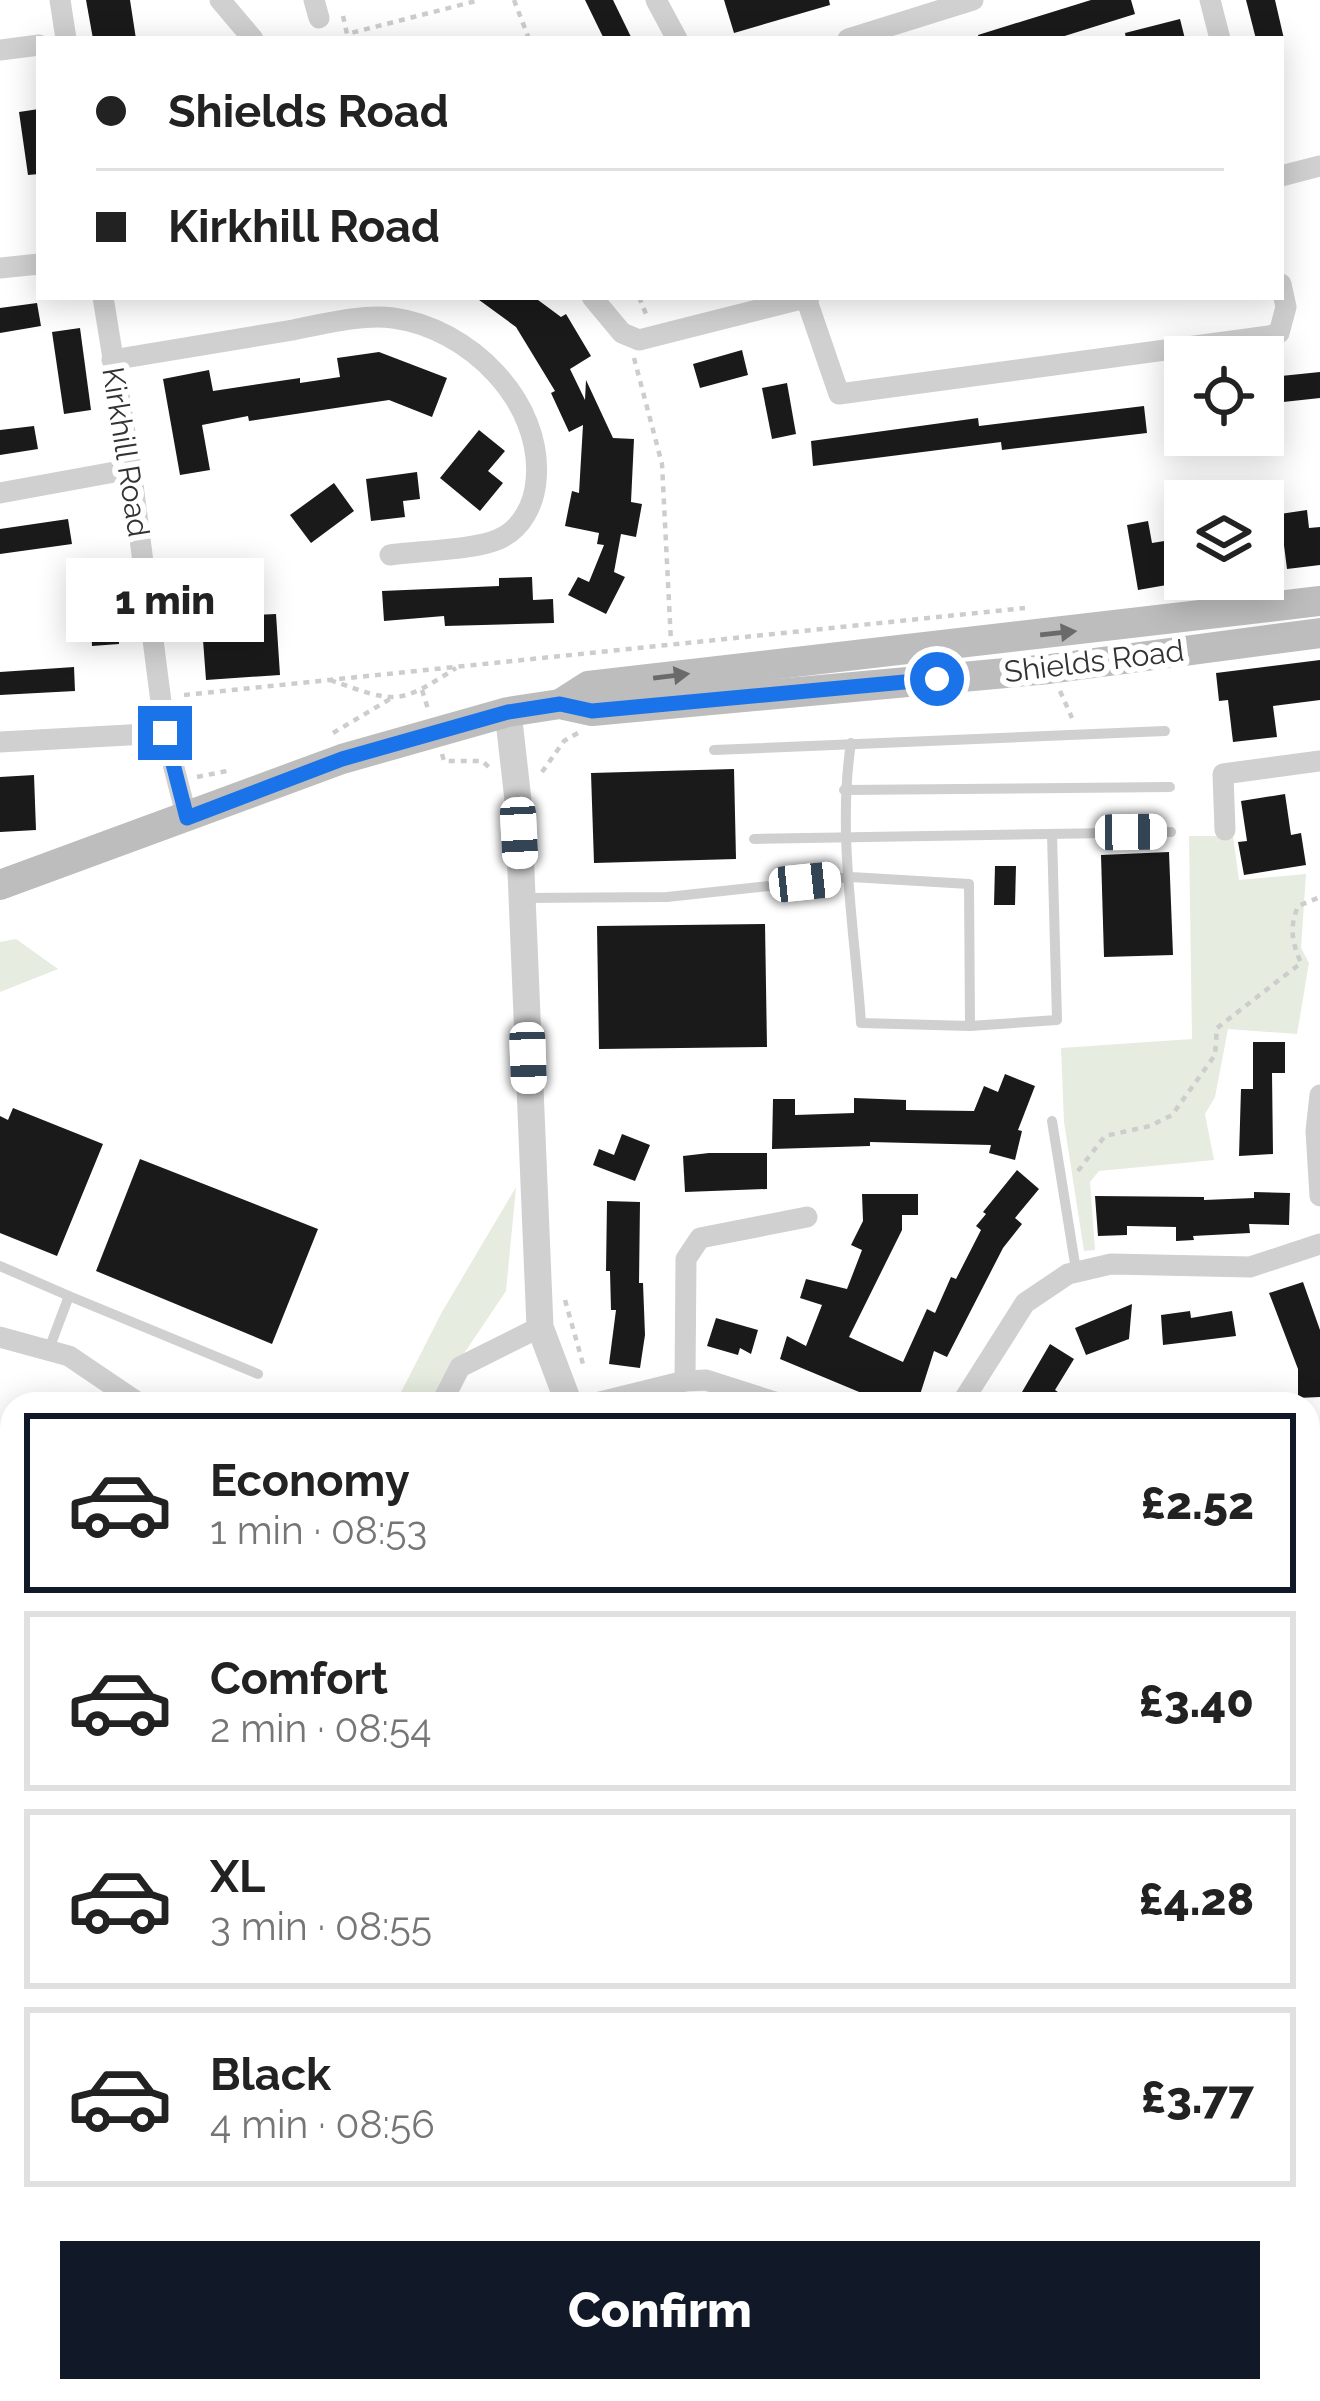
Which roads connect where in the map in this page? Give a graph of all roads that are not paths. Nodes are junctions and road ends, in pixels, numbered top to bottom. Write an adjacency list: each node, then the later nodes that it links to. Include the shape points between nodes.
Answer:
1 (60, 0): 7 (street)
2 (220, 0): 6 (street)
3 (973, 0): 9 (street)
4 (1210, 0): 10 (street)
5 (659, 7): 8 (street)
6 (240, 35)
7 (66, 36)
8 (675, 36)
9 (858, 36)
10 (1219, 36)
11 (36, 45): 12 (street)
12 (0, 50)
13 (1320, 166): 14 (street)
14 (1284, 175)
15 (36, 264): 16 (street)
16 (0, 268)
17 (103, 300): 22 (street, Kirkhill Road)
18 (595, 300): 19 (street, via 640,340)
19 (795, 300)
20 (808, 300): 21 (street, via 839,394 1269,336 1285,320)
21 (1283, 300)
22 (112, 360): 23 (street, Kirkhill Road); 25 (street, via 346,321 391,318 439,330 502,380 527,414 538,463 535,498 517,527 496,541)
23 (130, 469): 24 (street); 31 (street, Kirkhill Road)
24 (0, 493)
25 (390, 555)
26 (1320, 601): 28 (main road, Shields Road, one-way to 26, via 588,686)
27 (1320, 633): 28 (main road, Shields Road, via 1048,669 592,711)
28 (560, 704): 29 (main road)
29 (508, 712): 38 (main road, via 342,759); 46 (street)
30 (1165, 730): 33 (lane)
31 (165, 733): 32 (street); 38 (street, Kirkhill Road)
32 (0, 742)
33 (851, 743): 34 (lane); 37 (lane)
34 (714, 750)
35 (1320, 760): 39 (street, via 1222,774)
36 (1170, 787): 37 (lane)
37 (844, 790): 42 (lane)
38 (187, 818): 45 (main road)
39 (1225, 830)
40 (1171, 832): 41 (lane)
41 (1052, 834): 42 (lane); 47 (lane, via 1057,1020)
42 (848, 838): 43 (lane); 44 (lane)
43 (754, 839)
44 (851, 877): 46 (lane, via 667,896); 47 (lane, via 861,1023); 47 (lane, via 969,884)
45 (0, 885)
46 (521, 898): 57 (street)
47 (970, 1026)
48 (1320, 1095): 50 (street)
49 (1052, 1121): 55 (lane)
50 (1318, 1131): 51 (street)
51 (1320, 1196)
52 (807, 1217): 61 (street, via 700,1238 686,1259)
53 (1320, 1244): 55 (street, via 1250,1267)
54 (0, 1265): 56 (lane)
55 (1076, 1270): 67 (street, via 1025,1303)
56 (70, 1296): 59 (lane); 60 (lane)
57 (540, 1327): 63 (street, via 460,1367); 64 (street)
58 (0, 1337): 59 (street)
59 (48, 1350): 62 (street)
60 (258, 1374)
61 (685, 1381): 65 (street); 66 (street)
62 (118, 1392)
63 (447, 1392)
64 (564, 1392)
65 (641, 1392)
66 (744, 1392)
67 (970, 1392)

